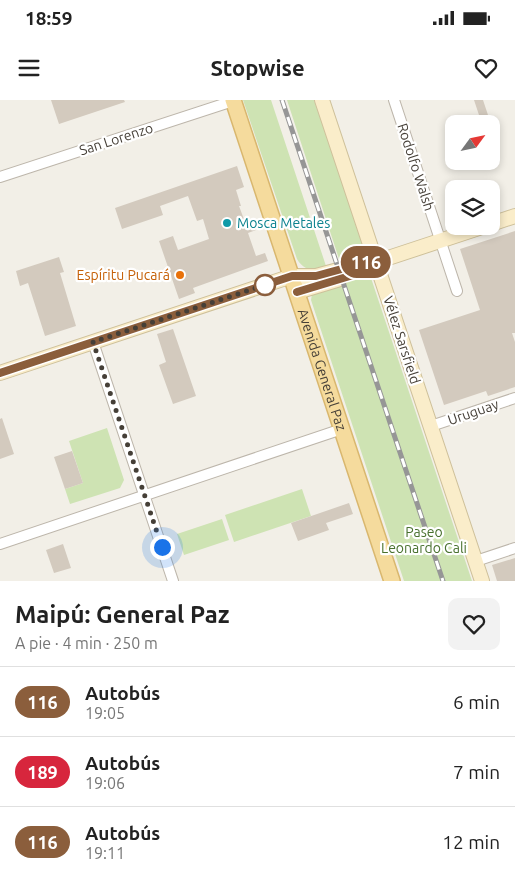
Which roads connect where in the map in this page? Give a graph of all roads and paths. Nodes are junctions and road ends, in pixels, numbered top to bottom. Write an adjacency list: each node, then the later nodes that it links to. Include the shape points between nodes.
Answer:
1 (233, 100): 4 (street, San Lorenzo); 10 (main road, Avenida General Paz)
2 (322, 100): 9 (street, Vélez Sarsfield)
3 (394, 100): 8 (street, Rodolfo Walsh)
4 (0, 177)
5 (515, 216): 6 (street)
6 (500, 221)
7 (459, 235): 8 (street)
8 (441, 241): 9 (street); 11 (street, Rodolfo Walsh)
9 (376, 262): 10 (street, via 316,276); 12 (street, via 363,272); 16 (street, Vélez Sarsfield)
10 (292, 276): 12 (main road, Avenida General Paz); 13 (street)
11 (457, 291)
12 (297, 292): 17 (main road, Avenida General Paz)
13 (93, 342): 14 (street); 18 (street)
14 (0, 373)
15 (515, 398): 16 (street, Uruguay)
16 (431, 426): 21 (street, Vélez Sarsfield)
17 (342, 429): 18 (street); 23 (main road, Avenida General Paz)
18 (145, 495): 19 (street); 22 (street)
19 (0, 544)
20 (515, 548): 21 (street)
21 (476, 561): 24 (street, Vélez Sarsfield)
22 (173, 581)
23 (392, 581)
24 (482, 581)

